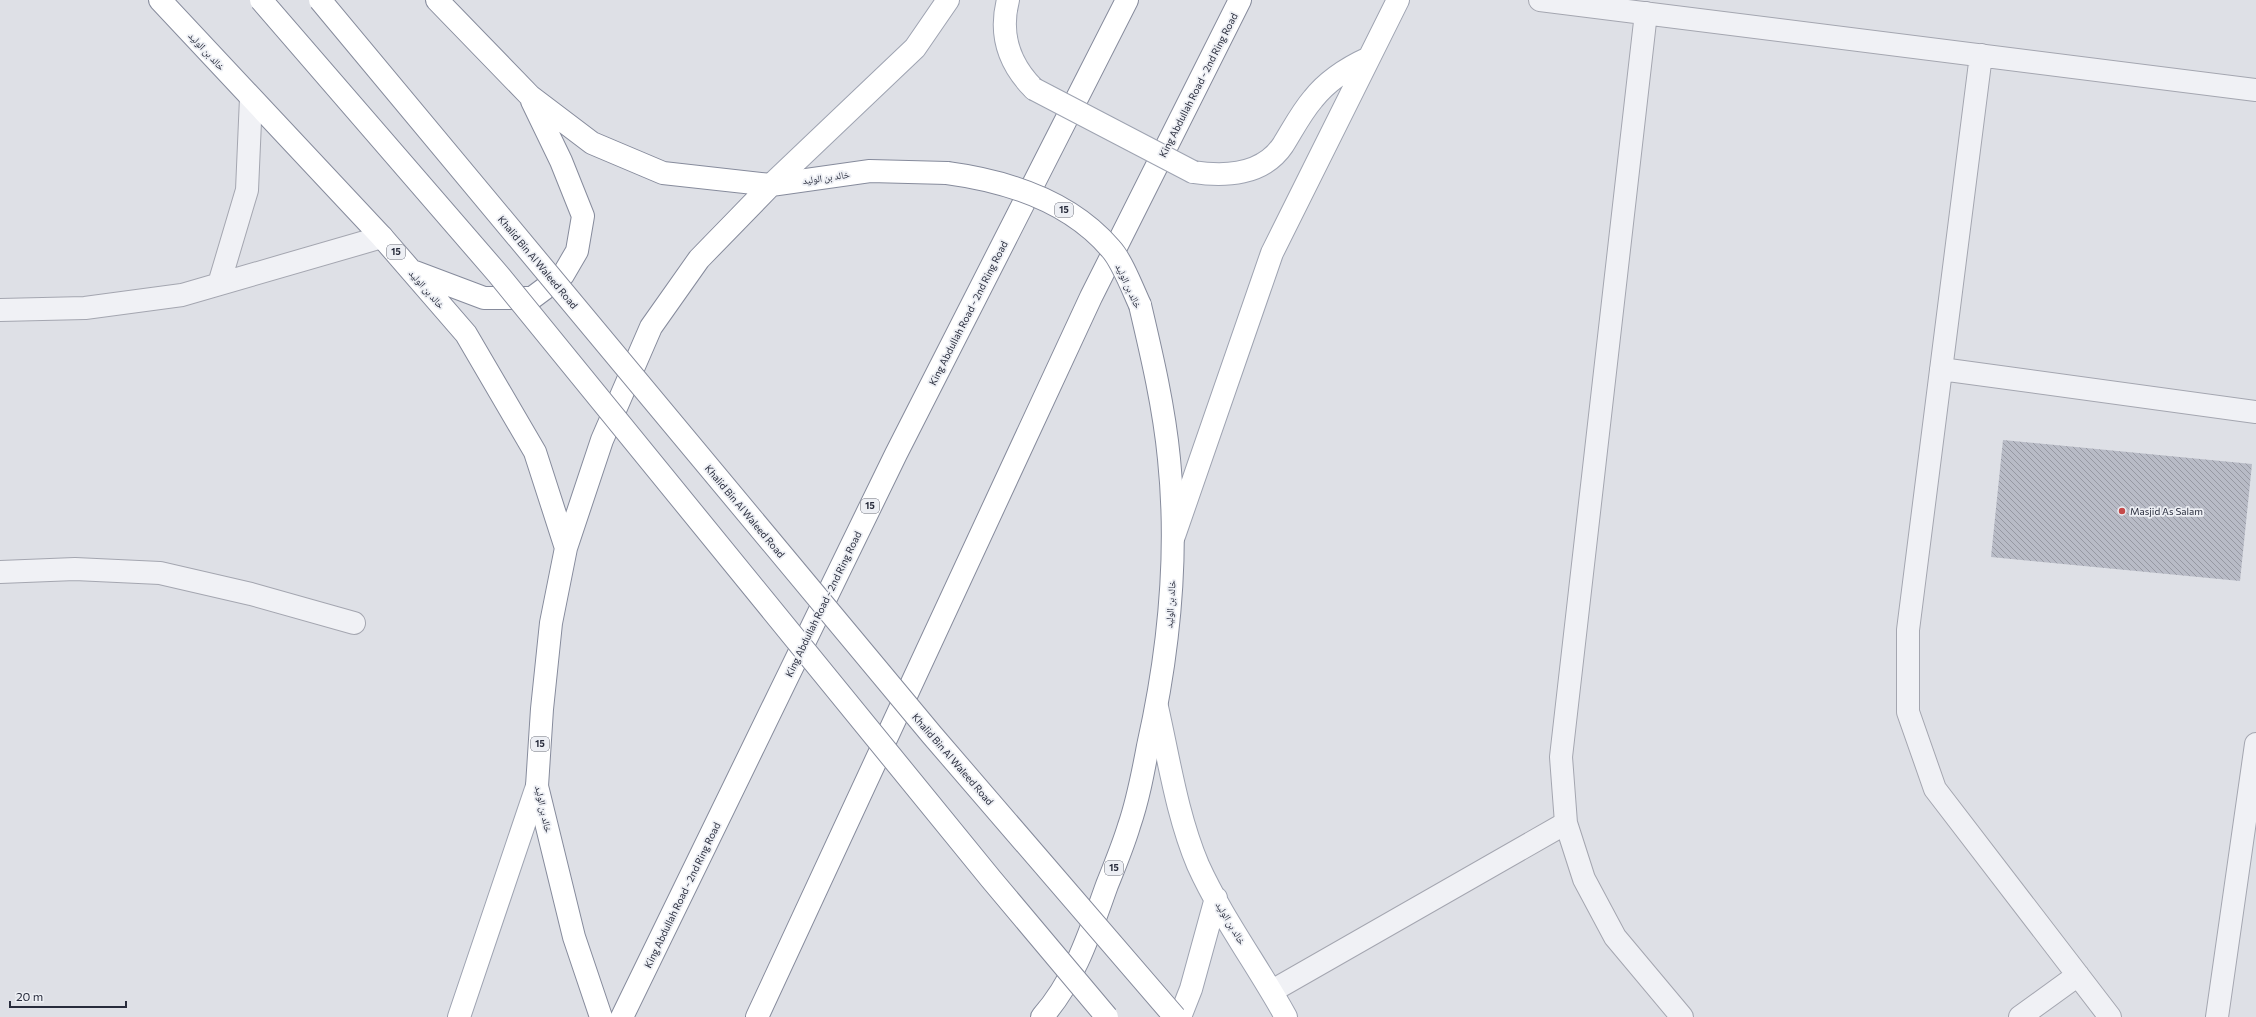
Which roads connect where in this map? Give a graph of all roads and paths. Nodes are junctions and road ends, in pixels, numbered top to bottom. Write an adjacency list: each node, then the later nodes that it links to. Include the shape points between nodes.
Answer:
1 (160, 0): 16 (main road, خالد بن الوليد / 15)
2 (261, 0): 40 (main road, bridge, via 498,274 986,873)
3 (320, 0): 41 (main road, Khalid Bin Al Waleed Road, bridge, via 932,735)
4 (437, 0): 15 (main road, خالد بن الوليد / 15)
5 (948, 0): 17 (main road, via 915,48)
6 (1008, 0): 13 (main road, bridge, via 1004,27 1006,44 1012,62 1034,89 1193,172 1231,174 1250,170 1268,162 1282,146 1300,114 1313,98 1348,68)
7 (1127, 0): 37 (main road, King Abdullah Road - 2nd Ring Road / 15, via 896,454)
8 (1240, 0): 38 (main road, King Abdullah Road - 2nd Ring Road, via 1091,297)
9 (1398, 0): 13 (main road)
10 (1540, 0): 11 (street)
11 (1646, 13): 12 (street); 31 (street, via 1561,757)
12 (1981, 55): 14 (street); 22 (street)
13 (1369, 58): 24 (main road, via 1272,253)
14 (2256, 90)
15 (530, 96): 17 (main road, خالد بن الوليد / 15, via 592,143 663,173); 19 (main road, 15, via 561,161 583,216 577,251 563,275 532,298 484,298)
16 (251, 98): 18 (main road, خالد بن الوليد / 15); 20 (street, via 247,190)
17 (771, 184): 24 (main road, خالد بن الوليد / 15, bridge, via 870,171 947,173 1008,184 1037,195 1089,228 1112,250 1140,306 1158,382 1169,459); 25 (main road, خالد بن الوليد / 15, via 699,259 651,327 602,440)
18 (382, 237): 19 (main road, خالد بن الوليد / 15); 20 (street)
19 (412, 271): 25 (main road, خالد بن الوليد / 15, via 466,334 535,452)
20 (219, 284): 21 (street, via 182,295 85,308)
21 (0, 310)
22 (1941, 368): 23 (street); 33 (street, via 1908,630 1908,712 1935,789)
23 (2256, 412)
24 (1173, 537): 28 (main road, خالد بن الوليد / 15, via 1172,594)
25 (566, 548): 30 (main road, خالد بن الوليد / 15, via 551,623)
26 (0, 572): 27 (street, via 75,569 160,573 251,594)
27 (354, 623)
28 (1157, 707): 32 (main road, خالد بن الوليد, via 1181,818 1199,865); 39 (main road, خالد بن الوليد / 15, via 1127,832 1082,953 1058,998)
29 (2256, 744): 47 (street)
30 (537, 786): 35 (main road); 36 (main road, خالد بن الوليد / 15, via 574,937)
31 (1566, 823): 34 (street); 44 (street, via 1584,879 1616,937)
32 (1216, 898): 34 (main road, خالد بن الوليد); 42 (main road, via 1191,989)
33 (2078, 975): 45 (street); 46 (street)
34 (1272, 991): 43 (main road, خالد بن الوليد)
35 (459, 1017)
36 (601, 1017)
37 (622, 1017)
38 (757, 1017)
39 (1042, 1017)
40 (1107, 1017)
41 (1176, 1017)
42 (1180, 1017)
43 (1286, 1017)
44 (1682, 1017)
45 (2020, 1017)
46 (2110, 1017)
47 (2216, 1017)

